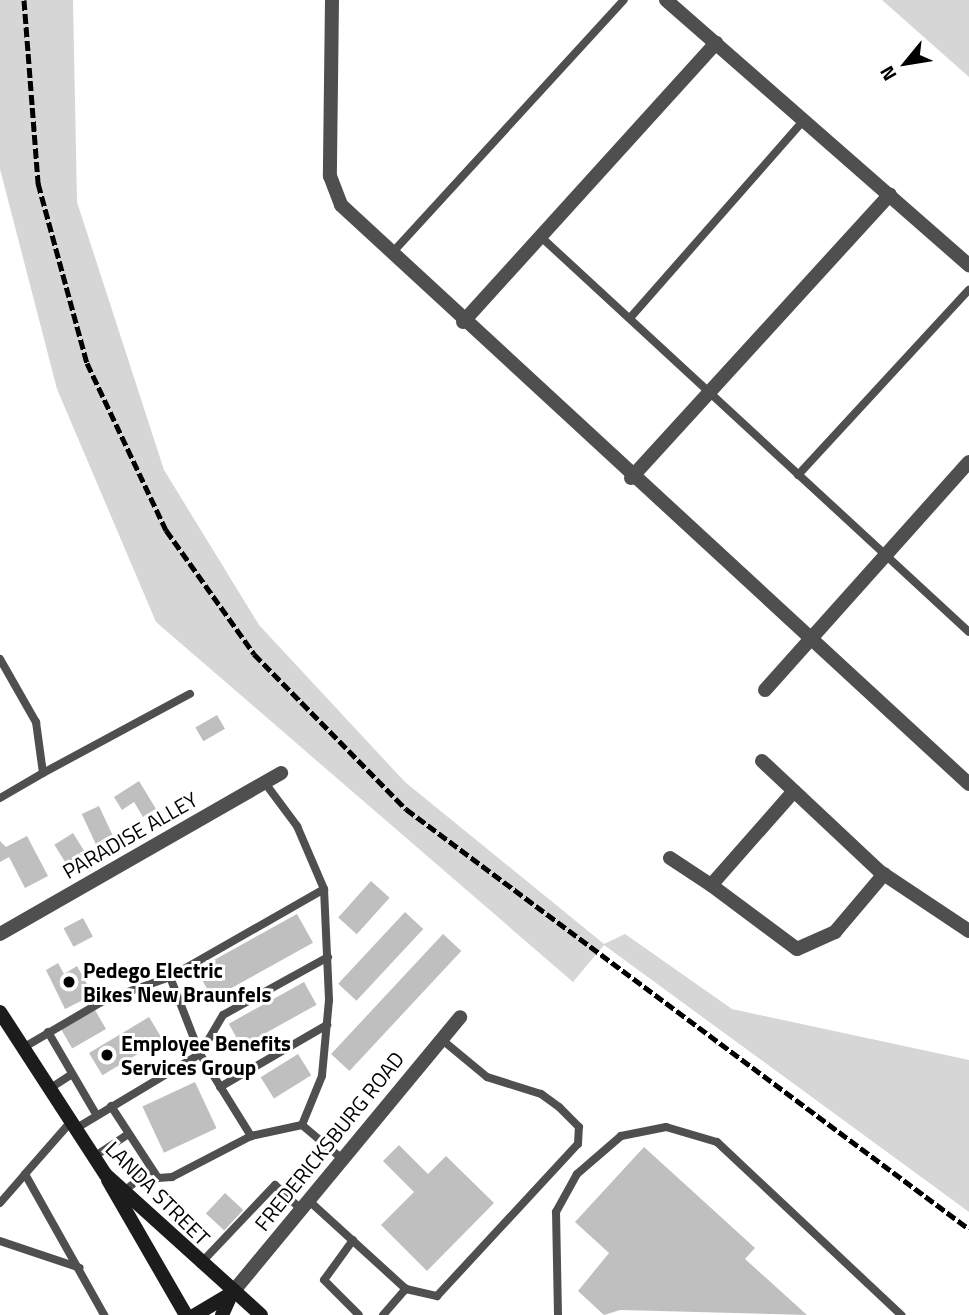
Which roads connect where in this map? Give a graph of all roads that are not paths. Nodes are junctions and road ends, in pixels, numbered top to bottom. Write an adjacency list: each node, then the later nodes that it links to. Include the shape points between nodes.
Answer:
1 (332, 0): 8 (street, via 330,176 341,205)
2 (624, 0): 8 (lane)
3 (666, 0): 4 (street)
4 (716, 43): 5 (street); 7 (street)
5 (804, 120): 6 (street); 11 (lane)
6 (890, 194): 9 (street); 13 (street)
7 (541, 237): 11 (lane); 12 (street)
8 (390, 255): 12 (street)
9 (969, 265)
10 (969, 289): 15 (lane)
11 (630, 318): 13 (lane)
12 (463, 322): 16 (street)
13 (711, 391): 15 (lane); 16 (street)
14 (969, 462): 17 (street)
15 (798, 474): 17 (lane)
16 (631, 478): 19 (street)
17 (884, 557): 18 (lane); 19 (street)
18 (969, 632)
19 (810, 640): 21 (street); 27 (street)
20 (0, 659): 24 (lane, via 36,722)
21 (765, 690)
22 (190, 694): 24 (lane)
23 (762, 761): 28 (street)
24 (43, 773): 29 (lane)
25 (281, 774): 26 (street, PARADISE ALLEY)
26 (265, 783): 33 (lane, via 297,826); 35 (street, PARADISE ALLEY)
27 (969, 784)
28 (794, 791): 31 (street); 32 (street)
29 (0, 797)
30 (670, 858): 32 (street)
31 (884, 874): 32 (street, via 835,932 797,949); 34 (street)
32 (711, 885)
33 (324, 888): 36 (lane); 37 (lane)
34 (969, 931)
35 (0, 934)
36 (328, 957): 40 (lane); 44 (lane, via 223,1015)
37 (170, 977): 41 (lane, via 105,1000); 44 (lane)
38 (0, 1012): 43 (main road, LANDA STREET)
39 (460, 1017): 42 (street, FREDERICKSBURG ROAD)
40 (327, 1025): 46 (lane); 50 (lane, via 322,1076)
41 (48, 1032): 43 (lane); 45 (lane)
42 (441, 1039): 54 (street, FREDERICKSBURG ROAD); 65 (lane, via 487,1077 541,1094 559,1107 579,1127 578,1144 445,1292 437,1296)
43 (21, 1049): 47 (main road, LANDA STREET)
44 (200, 1055): 46 (lane); 48 (lane)
45 (72, 1074): 47 (lane); 49 (lane)
46 (220, 1087): 53 (lane)
47 (46, 1090): 51 (main road, LANDA STREET)
48 (111, 1106): 49 (lane); 52 (lane)
49 (96, 1114): 51 (lane)
50 (302, 1125): 53 (lane); 54 (lane)
51 (70, 1128): 55 (main road, LANDA STREET); 57 (lane)
52 (127, 1135): 55 (lane); 56 (lane)
53 (251, 1136): 56 (lane, via 172,1177 158,1178)
54 (340, 1157): 60 (street, FREDERICKSBURG ROAD)
55 (92, 1158): 58 (main road, LANDA STREET)
56 (150, 1170): 58 (lane)
57 (25, 1174): 59 (lane); 64 (lane)
58 (119, 1195): 63 (main road, LANDA STREET); 68 (main road)
59 (0, 1203)
60 (304, 1203): 61 (lane); 63 (lane, via 275,1185); 66 (street, FREDERICKSBURG ROAD)
61 (353, 1240): 65 (lane); 72 (lane, via 327,1268 324,1280)
62 (0, 1241): 64 (lane)
63 (199, 1264): 66 (main road, LANDA STREET)
64 (80, 1268): 67 (lane)
65 (407, 1289): 73 (lane)
66 (232, 1293): 69 (main road, FREDERICKSBURG ROAD); 70 (main road, FREDERICKSBURG ROAD); 71 (main road, LANDA STREET)
67 (104, 1315)
68 (186, 1315)
69 (195, 1315)
70 (222, 1315)
71 (261, 1315)
72 (359, 1315)
73 (383, 1315)
74 (558, 1315): 75 (lane, via 556,1212 577,1174 621,1136 666,1127 718,1142)
75 (901, 1315)

